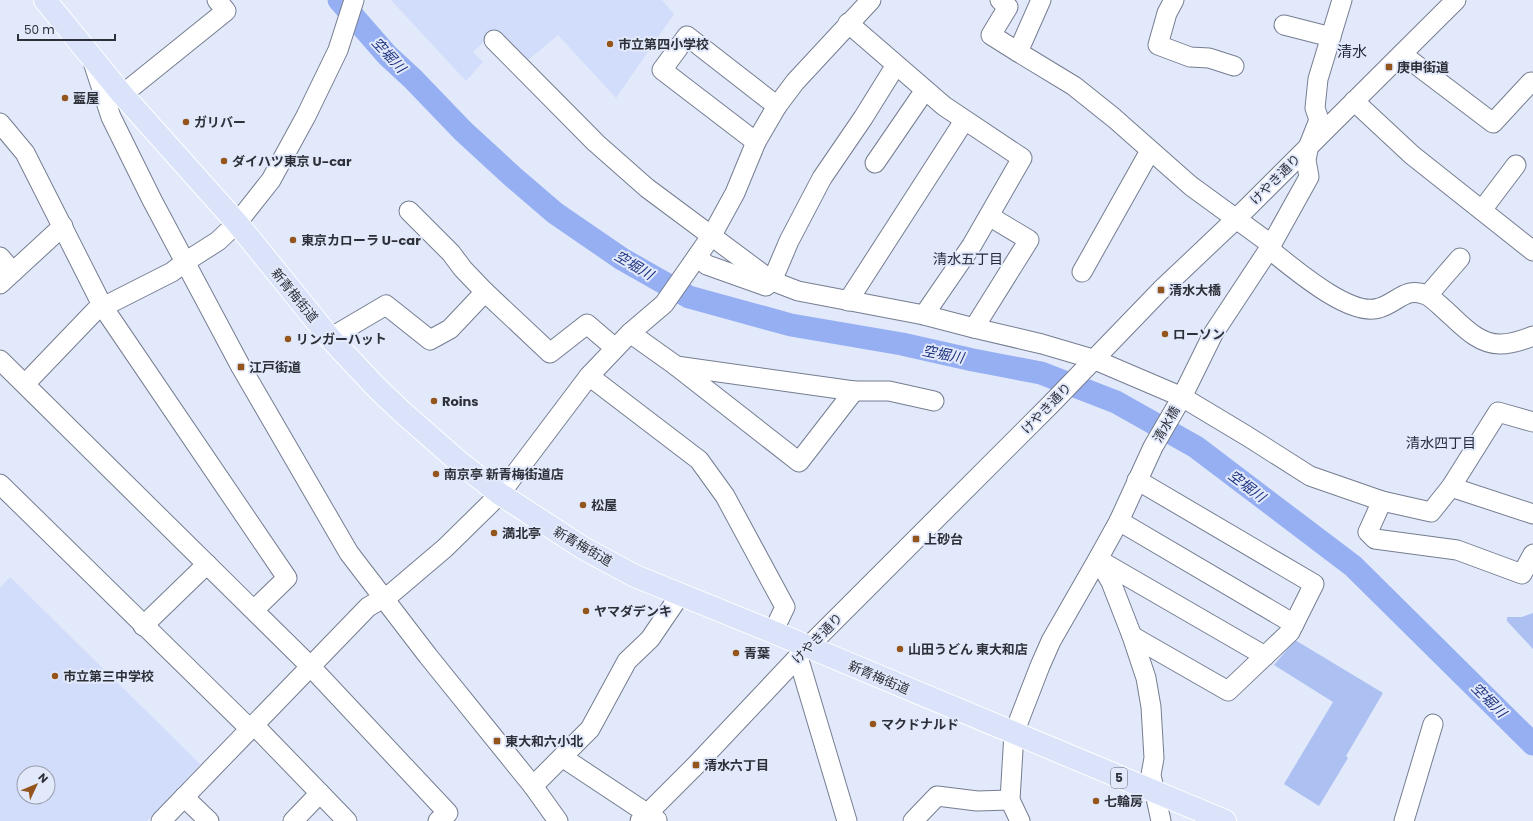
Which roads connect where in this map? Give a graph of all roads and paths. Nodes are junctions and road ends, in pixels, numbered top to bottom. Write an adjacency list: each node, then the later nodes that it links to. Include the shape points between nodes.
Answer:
1 (45, 0): 16 (main road, 新青梅街道 / 5)
2 (217, 0): 21 (street, via 226,11)
3 (354, 0): 35 (street, via 338,50 306,116 271,180)
4 (871, 0): 10 (street)
5 (1000, 0): 14 (street, via 1008,7 991,35)
6 (1041, 0): 14 (street)
7 (1174, 0): 18 (street, via 1158,45 1190,57 1209,58)
8 (1342, 0): 12 (street)
9 (1456, 0): 15 (street, けやき通り)
10 (848, 23): 17 (street); 23 (street)
11 (1284, 25): 12 (street)
12 (1331, 36): 27 (street, via 1318,79 1315,108 1319,120)
13 (494, 40): 37 (street, via 596,143 647,188)
14 (1018, 52): 28 (street, via 1074,86)
15 (1402, 54): 19 (street, via 1493,123); 22 (street, けやき通り)
16 (92, 58): 21 (main road, 新青梅街道 / 5); 43 (street, via 111,116)
17 (896, 65): 20 (street); 46 (street, via 822,178)
18 (1234, 66)
19 (1530, 82)
20 (925, 90): 24 (street); 29 (street)
21 (123, 94): 35 (main road, 新青梅街道 / 5)
22 (1354, 101): 27 (street, けやき通り); 31 (street, via 1412,154)
23 (777, 106): 26 (street); 26 (street, via 687,36 662,70)
24 (964, 121): 33 (street, via 1022,158); 49 (street)
25 (0, 123): 36 (street, via 25,153)
26 (756, 142): 37 (street, via 736,193)
27 (1309, 145): 34 (street, けやき通り); 38 (street, 清水橋, via 1306,160 1309,177)
28 (1150, 151): 34 (street, via 1191,186); 44 (street)
29 (876, 163)
30 (1516, 165): 31 (street)
31 (1482, 210): 39 (street)
32 (408, 211): 47 (street, via 451,253)
33 (988, 216): 51 (street, via 972,245); 52 (street, via 1029,240)
34 (1236, 219): 38 (street); 58 (street, けやき通り)
35 (237, 223): 43 (street, via 218,241); 55 (main road, 新青梅街道 / 5)
36 (63, 226): 45 (street); 50 (street)
37 (712, 235): 42 (street); 46 (street)
38 (1271, 247): 48 (street, via 1327,292 1366,310 1379,308 1414,291); 63 (street, 清水橋, via 1213,334)
39 (1533, 251)
40 (0, 257): 45 (street)
41 (1460, 258): 48 (street)
42 (696, 259): 46 (street, via 766,286); 53 (street, via 665,302)
43 (185, 262): 50 (street, via 172,272); 77 (street, via 241,367 349,553)
44 (1082, 272)
45 (6, 278)
46 (772, 280): 49 (street, via 798,291)
47 (485, 292): 55 (street, via 450,329 430,340 386,305); 56 (street, via 550,353 587,324)
48 (1428, 295): 54 (street, via 1478,339 1501,344)
49 (848, 301): 51 (street)
50 (103, 307): 61 (street, via 95,311); 78 (street, via 287,578)
51 (924, 315): 52 (street)
52 (974, 328): 58 (street, via 1042,344)
53 (630, 333): 56 (street); 59 (street)
54 (1533, 336)
55 (330, 338): 69 (main road, 新青梅街道 / 5, via 401,411 458,462)
56 (616, 348): 60 (street)
57 (1, 362): 61 (street)
58 (1090, 362): 63 (street); 83 (street, けやき通り)
59 (675, 365): 62 (street); 62 (street, via 799,462)
60 (589, 376): 69 (street); 81 (street, via 699,460 725,496 784,607)
61 (25, 384): 75 (street)
62 (854, 391): 64 (street, via 889,391)
63 (1181, 399): 66 (street, 清水橋, via 1152,447); 70 (street, via 1247,436 1310,476)
64 (934, 401)
65 (1533, 422): 68 (street, via 1498,412)
66 (1137, 480): 72 (street, 清水橋); 79 (street, via 1314,584)
67 (0, 484): 80 (street)
68 (1452, 487): 70 (street, via 1431,512); 71 (street)
69 (500, 494): 76 (main road, 新青梅街道 / 5, via 583,548 635,576); 77 (street, via 445,548)
70 (1382, 501): 73 (street, via 1368,532 1375,539 1457,550 1522,574)
71 (1533, 514)
72 (1119, 521): 74 (street, 清水橋); 79 (street)
73 (1533, 554)
74 (1098, 559): 82 (street, via 1111,582); 84 (street); 88 (street, 清水橋, via 1051,641)
75 (207, 564): 78 (street); 80 (street)
76 (680, 595): 81 (main road, 新青梅街道 / 5); 89 (street, via 650,639 627,660 590,729)
77 (383, 598): 85 (street, via 368,607); 90 (street)
78 (254, 610): 85 (street)
79 (1294, 624): 84 (street, via 1290,632)
80 (143, 626): 87 (street)
81 (773, 632): 83 (main road, 新青梅街道 / 5)
82 (1132, 636): 84 (street, via 1228,691); 91 (street, via 1146,678 1151,706 1154,758 1150,775)
83 (803, 652): 88 (main road, 新青梅街道 / 5); 96 (street, けやき通り, via 696,765); 102 (street)
84 (1265, 656)
85 (311, 667): 87 (street); 101 (street, via 448,813)
86 (1434, 724): 107 (street)
87 (252, 727): 92 (street); 93 (street)
88 (1014, 733): 91 (main road, 新青梅街道 / 5); 94 (street, 清水橋)
89 (562, 757): 90 (street); 96 (street)
90 (533, 786): 95 (street)
91 (1154, 792): 105 (street); 106 (main road, 新青梅街道 / 5)
92 (320, 793): 99 (street); 100 (street)
93 (184, 797): 97 (street); 98 (street)
94 (1010, 800): 103 (street, via 977,801 937,796); 104 (street)
95 (552, 819)
96 (649, 819)
97 (161, 821)
98 (209, 821)
99 (293, 821)
100 (347, 821)
101 (438, 821)
102 (847, 821)
103 (913, 821)
104 (1020, 821)
105 (1161, 821)
106 (1225, 821)
107 (1404, 821)

